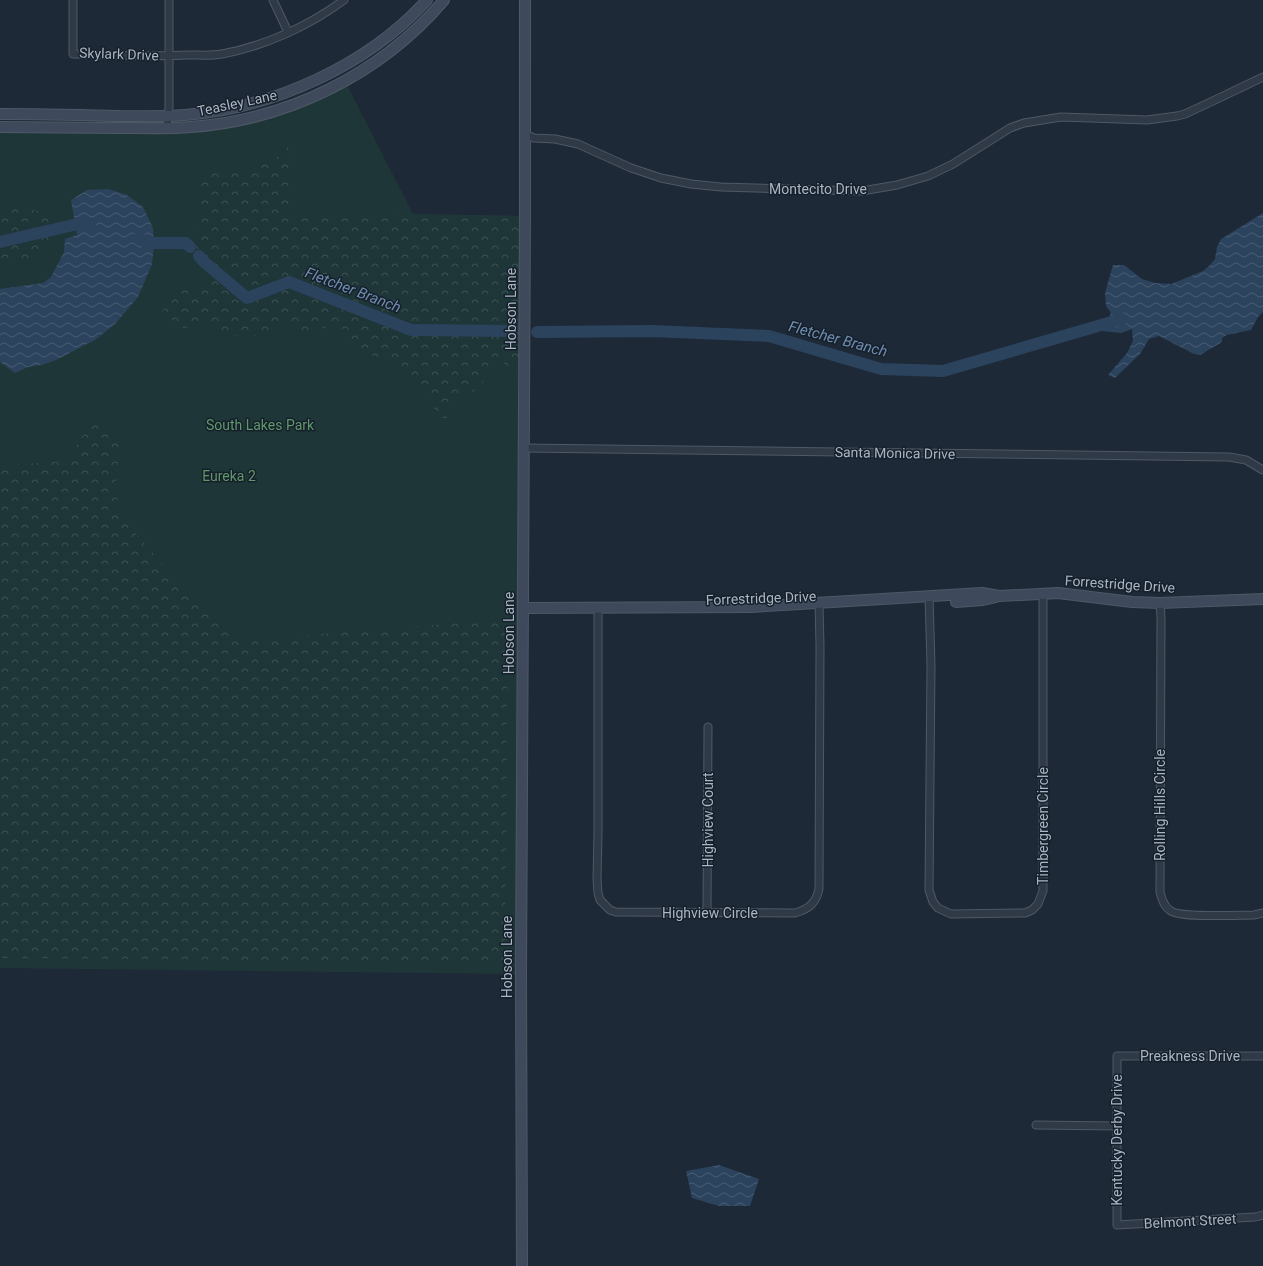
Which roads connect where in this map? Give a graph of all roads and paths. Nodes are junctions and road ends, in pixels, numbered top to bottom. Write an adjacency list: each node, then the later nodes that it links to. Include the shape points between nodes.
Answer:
1 (73, 0): 9 (street, Skylark Drive, via 73,54)
2 (169, 0): 9 (street)
3 (273, 0): 8 (street)
4 (344, 0): 8 (street, via 328,12)
5 (427, 0): 12 (street, Teasley Lane, via 396,29 355,59 286,93 247,106)
6 (444, 0): 14 (street, Teasley Lane, via 405,40 383,57 338,85 309,99 235,121)
7 (525, 0): 15 (street, Hobson Lane)
8 (288, 32): 9 (street, via 258,44 221,54)
9 (169, 56): 12 (street)
10 (1263, 77): 15 (street, Montecito Drive, via 1177,116 1147,120 1061,117 1024,123 1010,128 928,176 862,191 691,184 631,168 578,144 534,138)
11 (0, 114): 12 (street, Teasley Lane)
12 (169, 116): 14 (street)
13 (0, 127): 14 (street, Teasley Lane)
14 (168, 128)
15 (524, 134): 16 (street, Hobson Lane)
16 (524, 448): 17 (street, Santa Monica Drive, via 1229,457 1246,460); 23 (street, Hobson Lane)
17 (1263, 470)
18 (1044, 593): 20 (street, Forrestridge Drive, via 1000,596 983,600); 20 (street, Timbergreen Circle, via 1044,892 1032,910 1019,914 952,914 938,908 931,896); 21 (street, Forrestridge Drive)
19 (1263, 599): 21 (street, Forrestridge Drive)
20 (929, 600): 22 (street, Forrestridge Drive)
21 (1160, 603): 27 (street, Rolling Hills Circle, via 1162,899 1171,912 1184,915)
22 (819, 607): 24 (street, Forrestridge Drive, via 722,614); 26 (street, Highview Circle, via 818,895 809,908 795,913)
23 (523, 611): 24 (street, Forrestridge Drive); 34 (street, Hobson Lane)
24 (598, 611): 26 (street, Highview Circle, via 597,879 600,900 616,912)
25 (708, 727): 26 (street, Highview Court)
26 (707, 913)
27 (1263, 913)
28 (1117, 1056): 29 (street, Preakness Drive); 31 (street, Kentucky Derby Drive)
29 (1263, 1056)
30 (1036, 1125): 31 (street)
31 (1117, 1126): 33 (street, Kentucky Derby Drive)
32 (1263, 1215): 33 (street, Belmont Street)
33 (1117, 1225)
34 (522, 1266)

